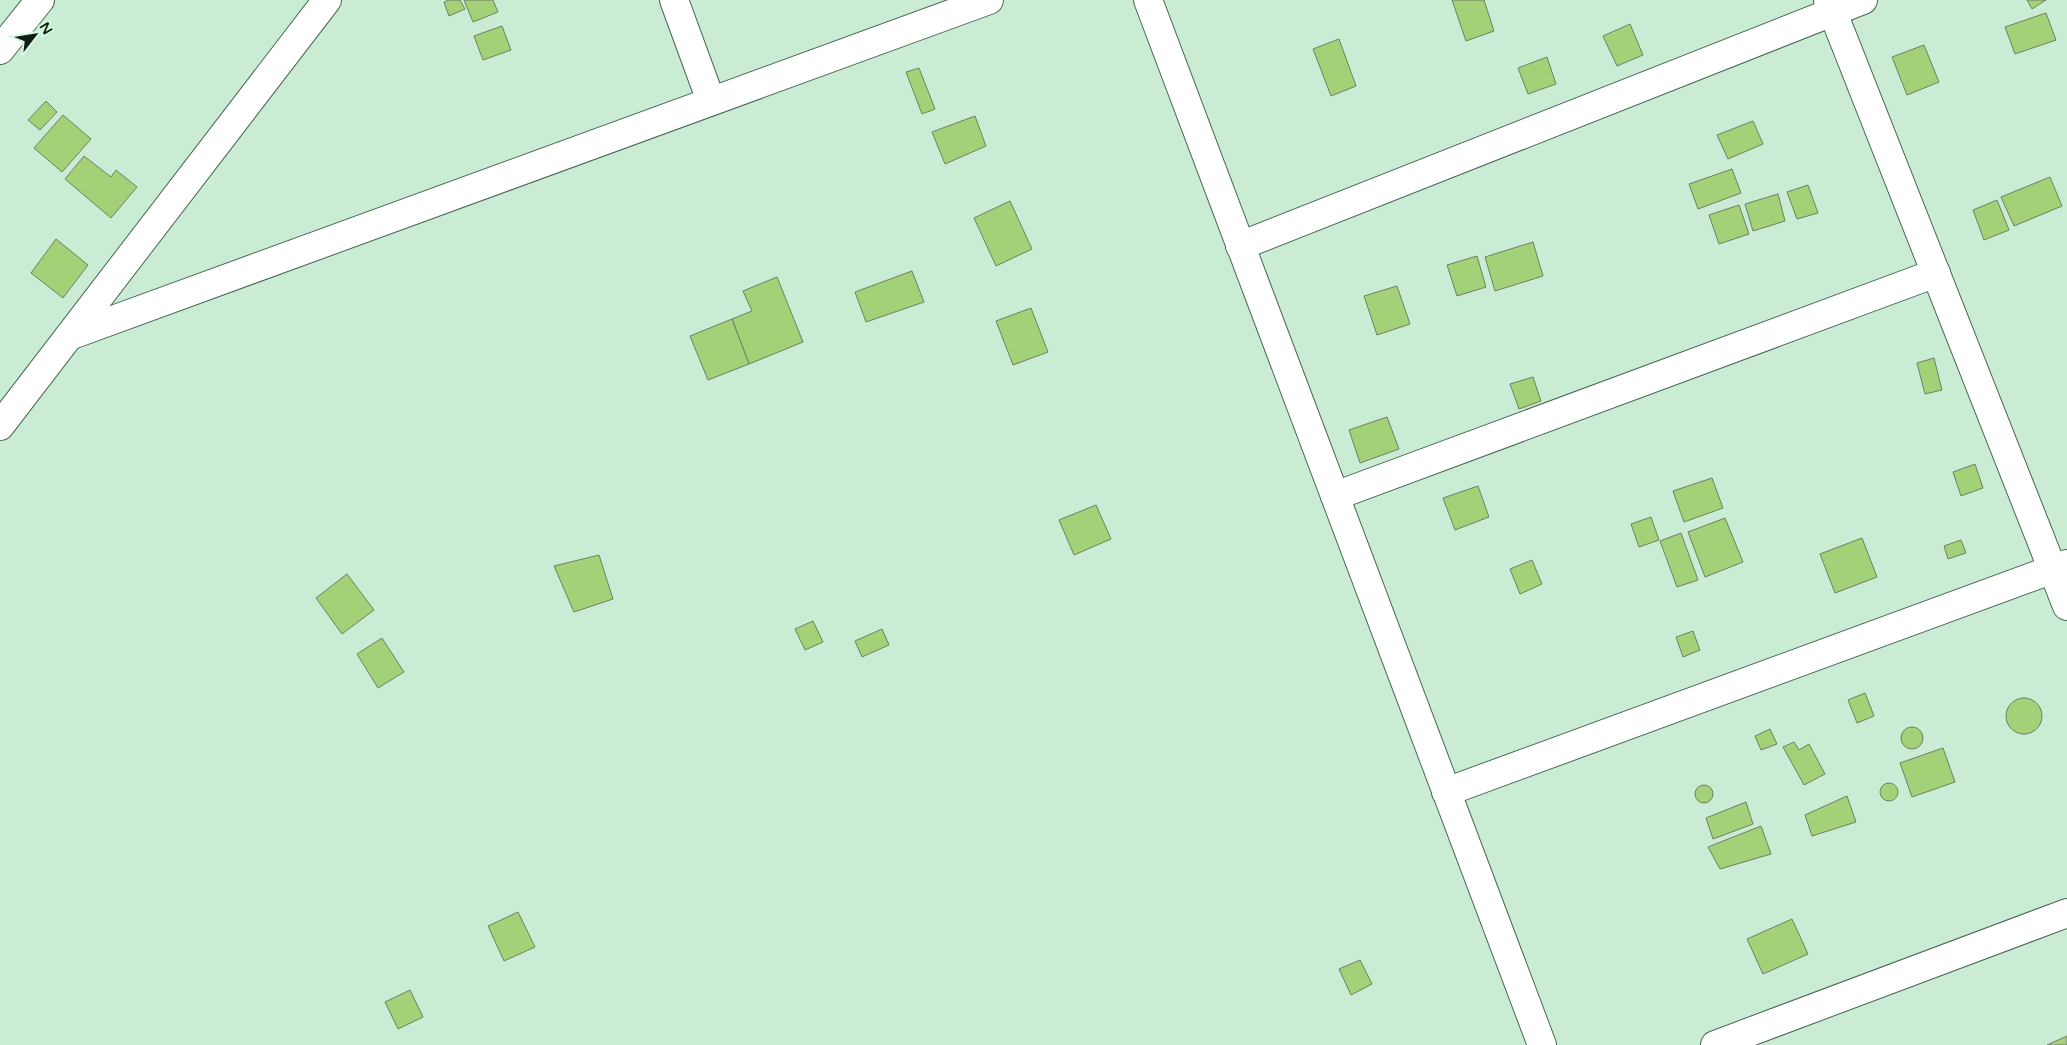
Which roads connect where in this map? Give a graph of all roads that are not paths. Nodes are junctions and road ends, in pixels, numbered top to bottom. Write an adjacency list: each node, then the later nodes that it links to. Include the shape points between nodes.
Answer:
1 (40, 0): 8 (street)
2 (327, 0): 12 (street)
3 (674, 0): 9 (street)
4 (989, 0): 9 (street)
5 (1148, 0): 10 (street)
6 (1863, 0): 7 (street)
7 (1831, 6): 10 (street); 11 (street)
8 (0, 50)
9 (710, 102): 12 (street)
10 (1240, 246): 14 (street)
11 (1936, 273): 14 (street); 15 (street)
12 (69, 336): 13 (street)
13 (0, 426)
14 (1334, 496): 17 (street)
15 (2060, 567): 16 (street); 17 (street)
16 (2067, 606)
17 (1446, 792): 19 (street)
18 (2067, 913): 20 (street)
19 (1542, 1045)
20 (1715, 1045)

